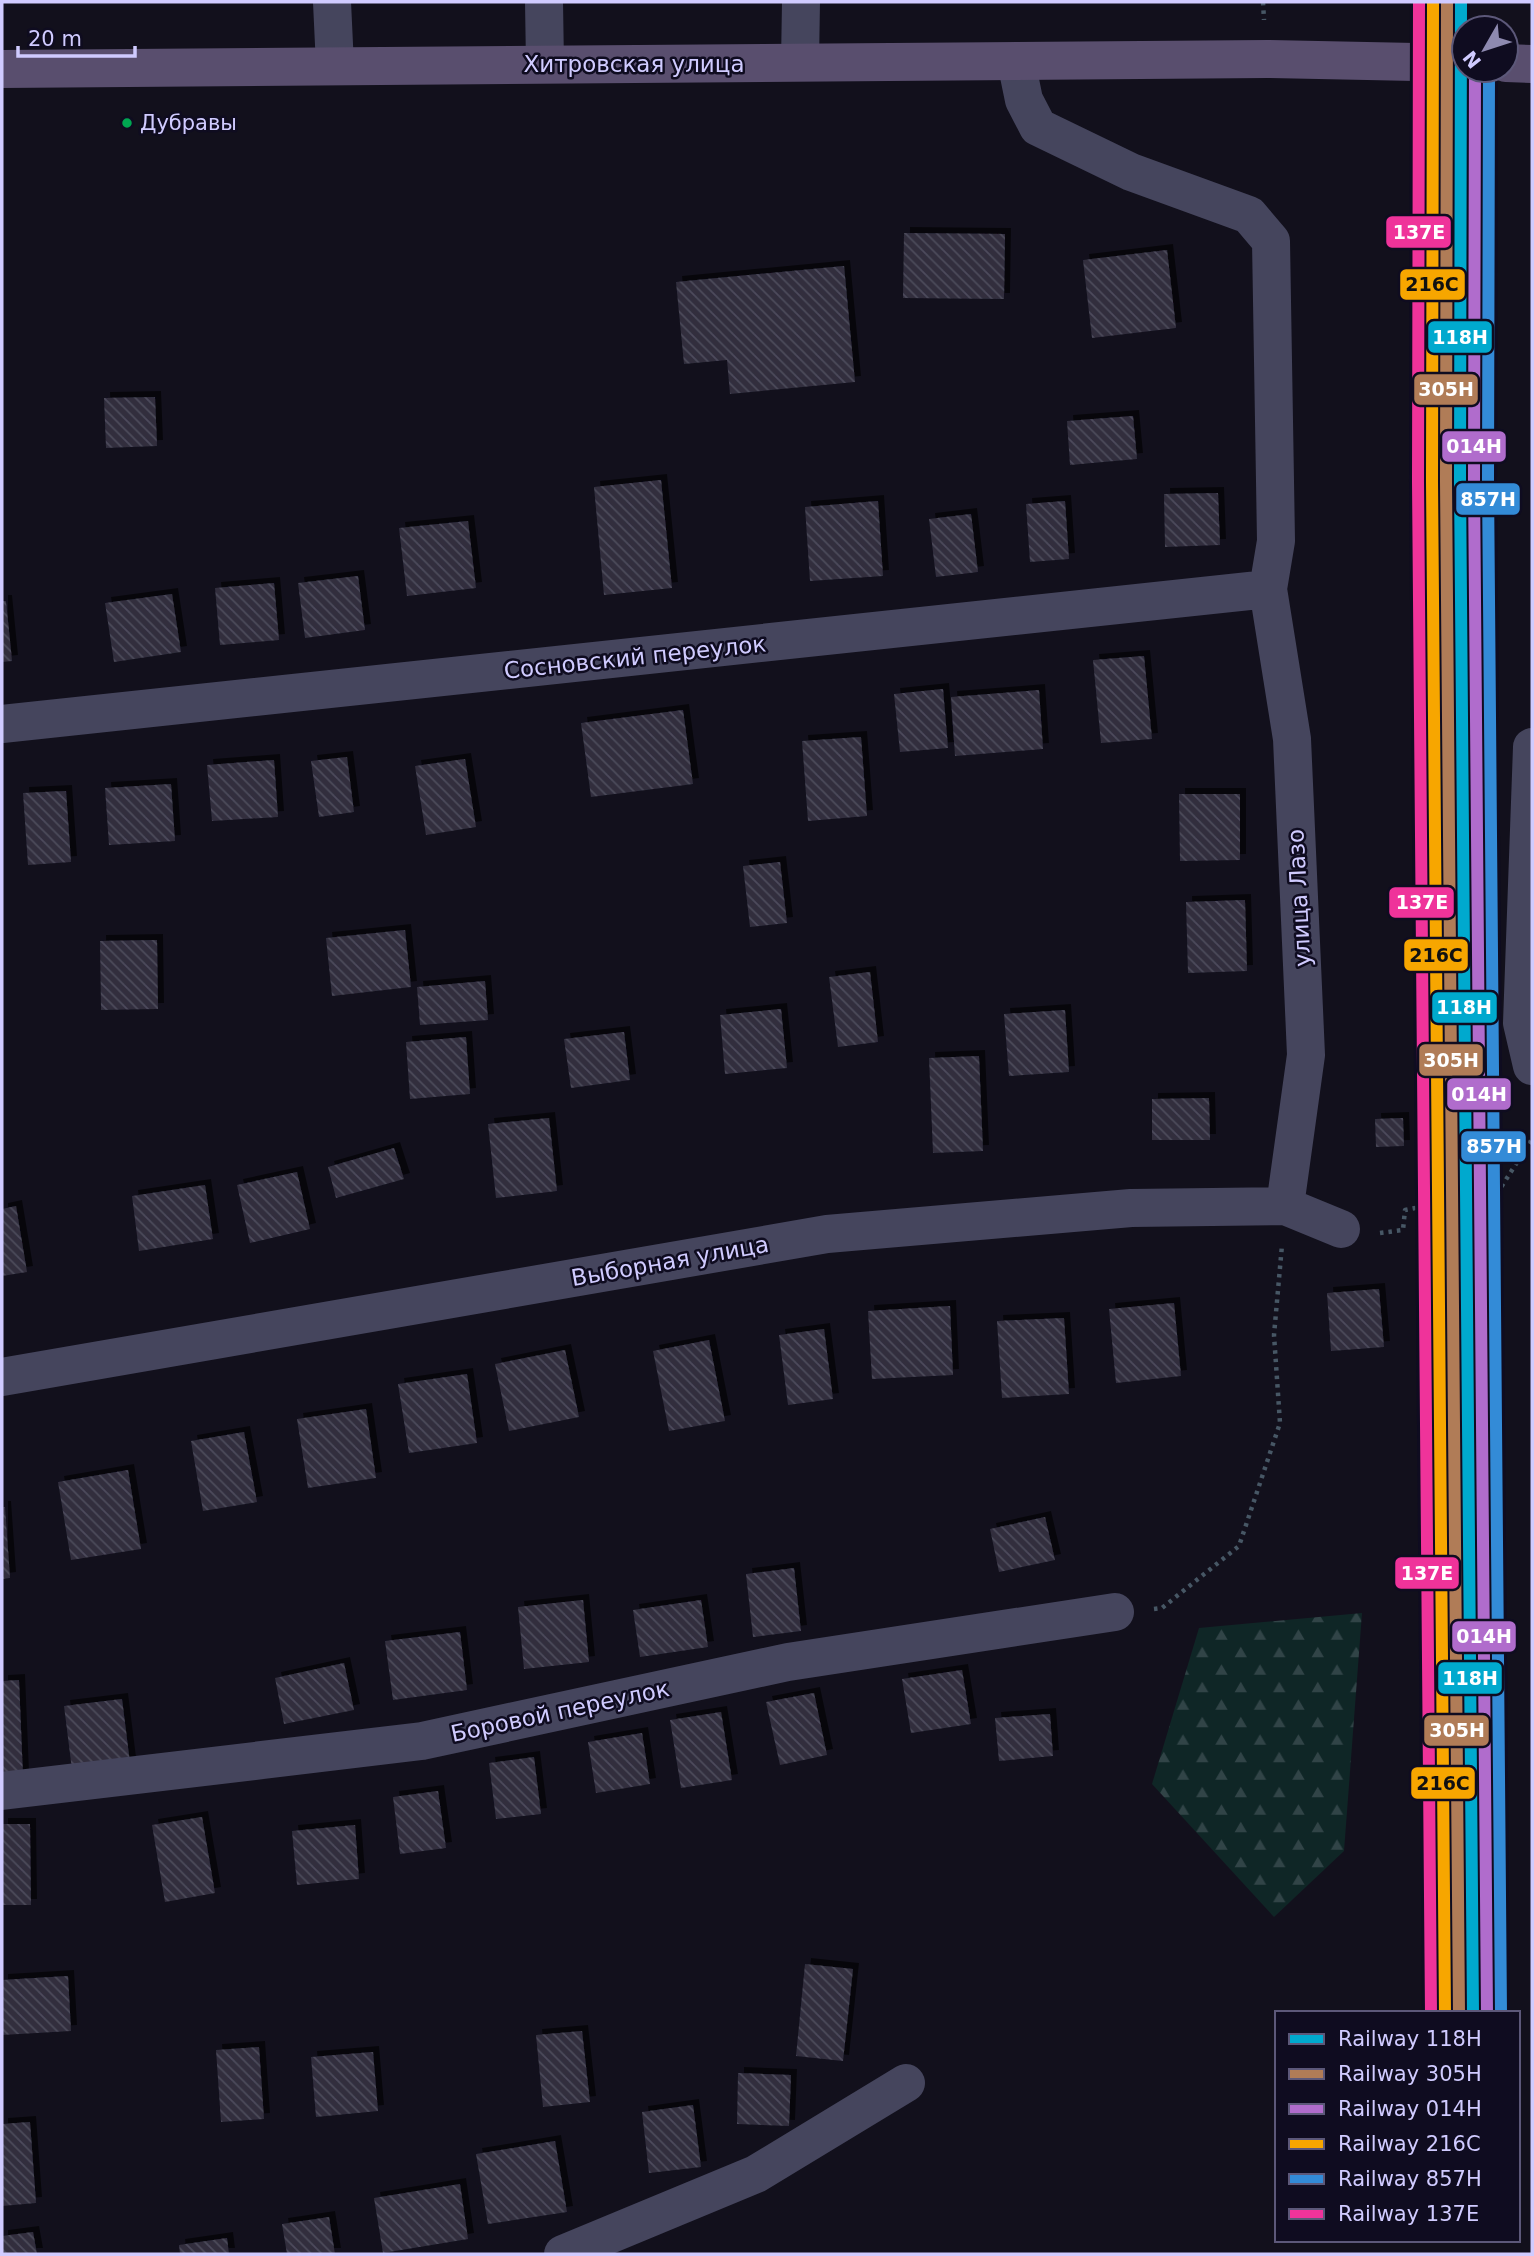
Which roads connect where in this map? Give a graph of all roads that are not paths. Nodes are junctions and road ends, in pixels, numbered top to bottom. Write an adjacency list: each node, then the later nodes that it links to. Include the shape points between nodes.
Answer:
1 (332, 2): 8 (street)
2 (544, 2): 7 (street)
3 (801, 2): 5 (street)
4 (1016, 61): 5 (main road, Хитровская улица); 6 (main road, Хитровская улица); 10 (street, улица Лазо, via 1024,100 1038,127 1131,172 1249,215 1271,241 1276,541)
5 (800, 62): 7 (main road, Хитровская улица)
6 (1450, 62)
7 (545, 64): 8 (main road, Хитровская улица)
8 (335, 66): 9 (main road, Хитровская улица)
9 (2, 69)
10 (1268, 589): 11 (street, Сосновский переулок); 14 (street, улица Лазо, via 1292,739 1306,1055)
11 (2, 724)
12 (1532, 747): 13 (street, via 1522,1023)
13 (1532, 1066)
14 (1285, 1206): 15 (street, Выборная улица); 16 (street, Выборная улица, via 1130,1208 827,1234)
15 (1341, 1229)
16 (2, 1377)
17 (1115, 1612): 18 (street, Боровой переулок, via 788,1662 422,1741)
18 (2, 1791)
19 (906, 2083): 20 (street, via 755,2174)
20 (563, 2254)

